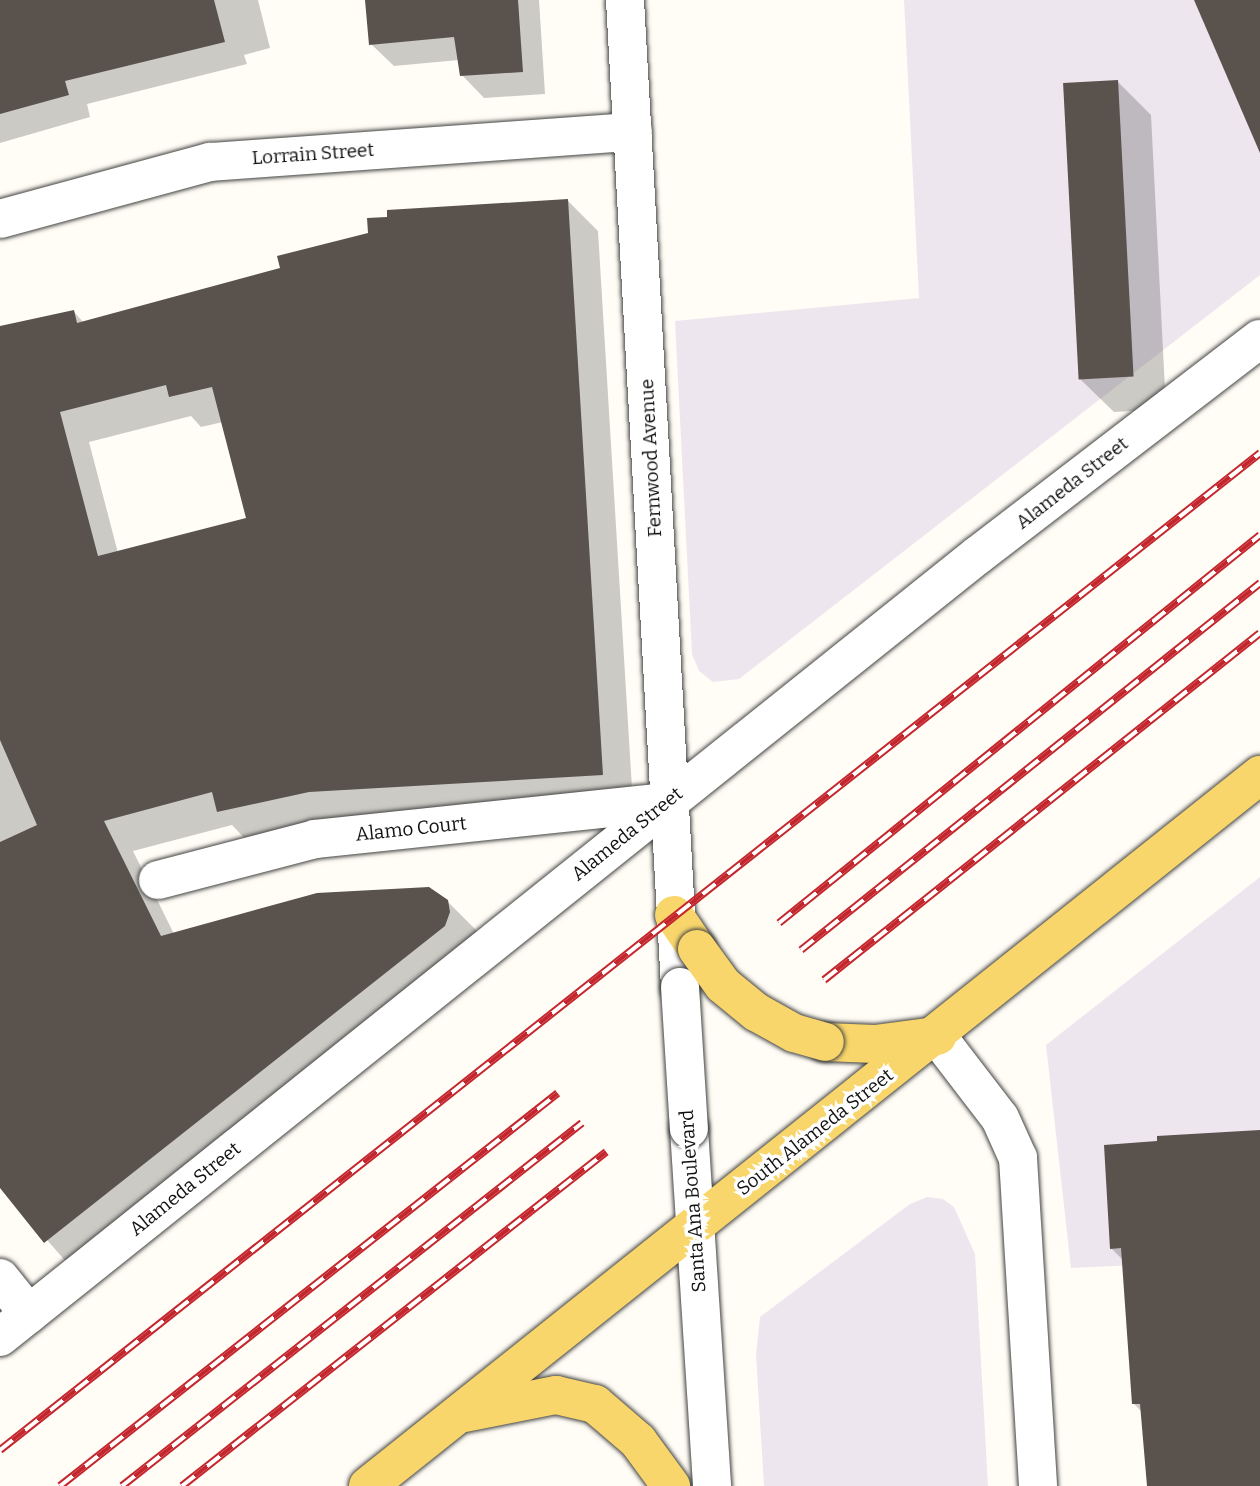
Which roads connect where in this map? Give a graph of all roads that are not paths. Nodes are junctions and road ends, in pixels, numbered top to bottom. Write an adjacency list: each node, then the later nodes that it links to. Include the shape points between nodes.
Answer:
1 (625, 0): 2 (street, Fernwood Avenue)
2 (633, 132): 3 (street, Lorrain Street, via 210,162); 6 (street, Fernwood Avenue)
3 (0, 219)
4 (1260, 339): 6 (street, Alameda Street)
5 (1260, 775): 9 (main road, South Alameda Street)
6 (667, 802): 7 (street, Alamo Court, via 315,839); 8 (street, Fernwood Avenue); 12 (street, Alameda Street)
7 (159, 880)
8 (674, 915): 9 (main road, bridge, via 723,985 756,1012 793,1033 825,1042 875,1044); 10 (street, Santa Ana Boulevard, bridge)
9 (937, 1036): 10 (main road, South Alameda Street); 17 (street, via 1000,1118 1018,1158)
10 (695, 1226): 13 (main road, South Alameda Street); 16 (street, Santa Ana Boulevard)
11 (0, 1278): 12 (street)
12 (14, 1325)
13 (458, 1414): 14 (main road, South Alameda Street); 15 (main road, via 555,1395 595,1404 638,1441)
14 (368, 1486)
15 (671, 1486)
16 (712, 1486)
17 (1038, 1486)

